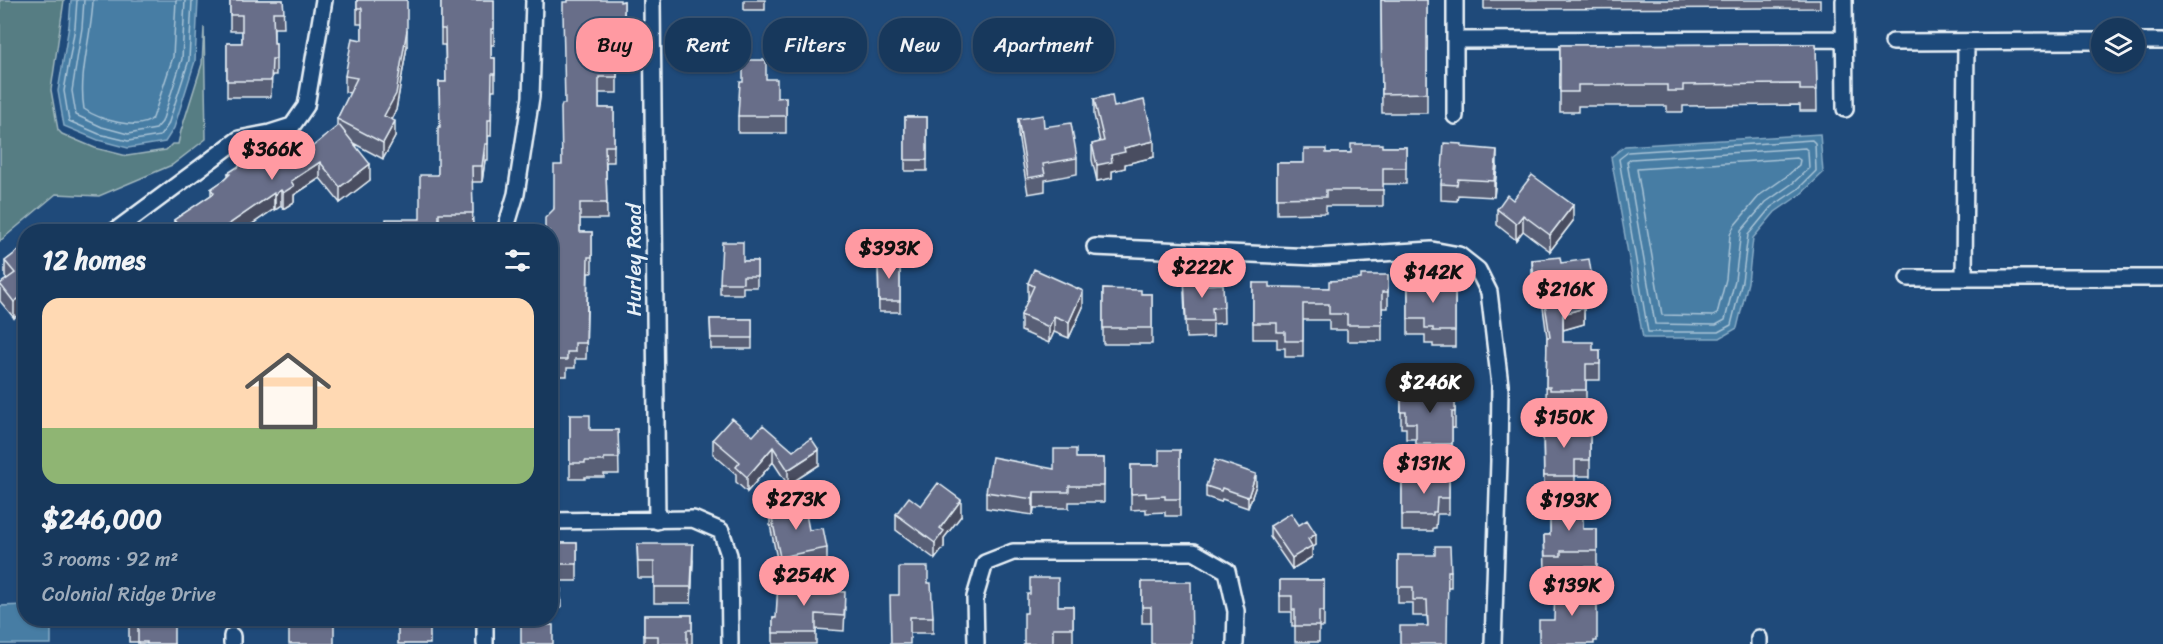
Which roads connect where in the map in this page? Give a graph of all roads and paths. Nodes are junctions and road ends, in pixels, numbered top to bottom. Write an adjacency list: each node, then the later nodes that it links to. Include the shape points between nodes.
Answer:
1 (324, 0): 15 (street, via 306,106 292,126 239,139)
2 (534, 0): 16 (street, via 531,97 516,194)
3 (652, 0): 21 (street, Hurley Road)
4 (1455, 0): 7 (street)
5 (1844, 0): 6 (street)
6 (1844, 39): 7 (street); 13 (street)
7 (1455, 40): 14 (street)
8 (2091, 41): 12 (street)
9 (2145, 41): 10 (street)
10 (2163, 41)
11 (1893, 42): 12 (street)
12 (1966, 42): 19 (street)
13 (1845, 109)
14 (1455, 116)
15 (124, 224)
16 (507, 224)
17 (1095, 247): 28 (street, via 1315,257 1432,250 1459,255 1478,270 1489,292 1500,385)
18 (1908, 278): 19 (street)
19 (1964, 278): 20 (street)
20 (2163, 278)
21 (657, 520): 22 (street); 25 (street, via 693,519 721,531 729,555)
22 (558, 521)
23 (485, 626): 24 (street)
24 (485, 644)
25 (730, 644)
26 (976, 644): 27 (street, via 975,597 985,563 1012,552 1194,552 1227,571 1236,611)
27 (1235, 644)
28 (1493, 644)

